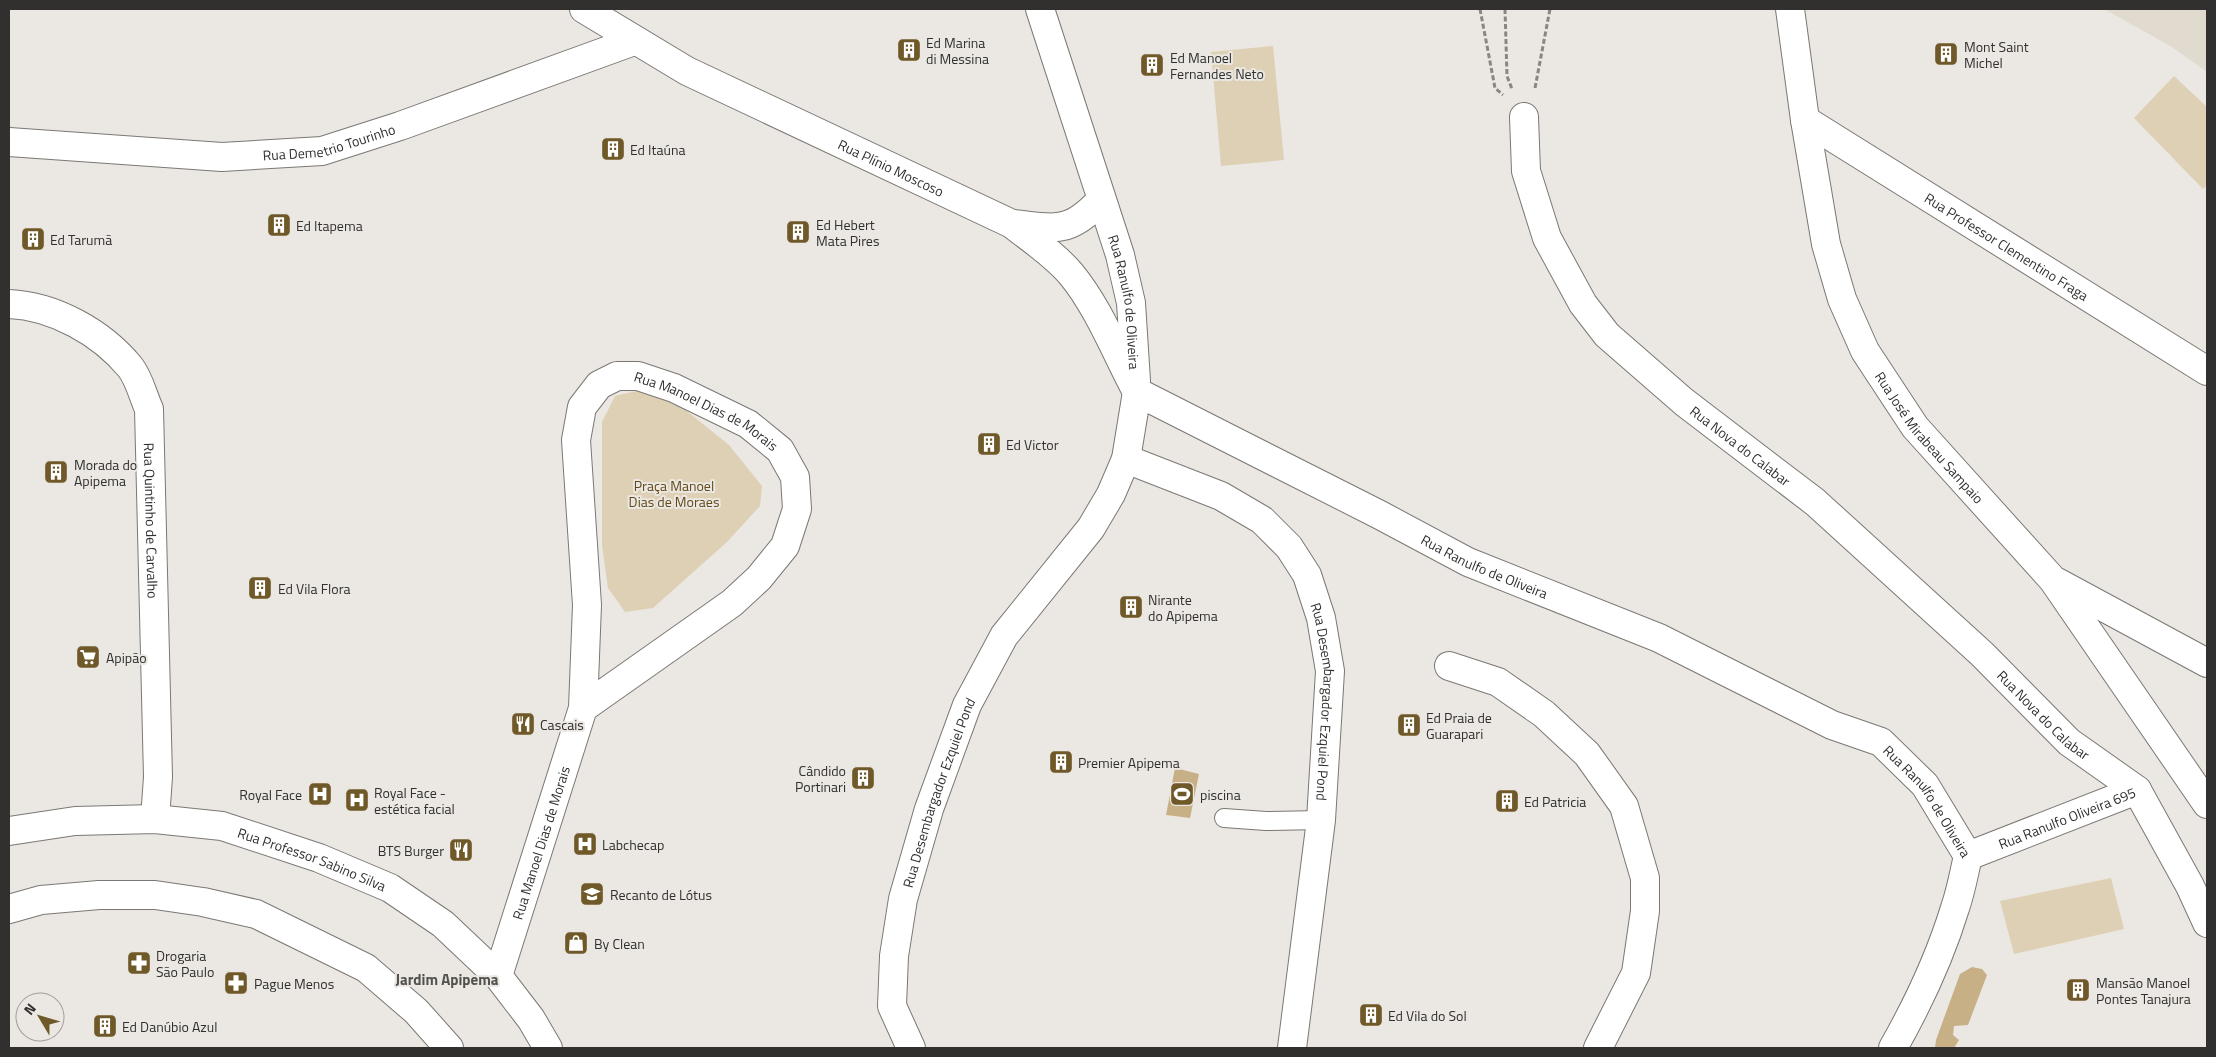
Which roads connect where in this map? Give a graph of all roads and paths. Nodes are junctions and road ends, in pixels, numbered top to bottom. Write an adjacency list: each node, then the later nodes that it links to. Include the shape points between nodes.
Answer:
1 (584, 9): 7 (street, Rua Plínio Moscoso)
2 (1040, 9): 11 (street, Rua Ranulfo de Oliveira)
3 (1480, 9): 8 (path, via 1495,88)
4 (1505, 9): 8 (path, via 1507,76)
5 (1550, 9): 8 (path, via 1534,94)
6 (1790, 9): 9 (street, Rua José Mirabeau Sampaio)
7 (634, 41): 10 (street, Rua Demetrio Tourinho, via 400,126 322,150 222,157); 12 (street, Rua Plínio Moscoso, via 687,71)
8 (1524, 117): 21 (street, Rua Nova do Calabar, via 1526,171 1547,238 1583,304 1608,335 1684,402 1815,502 1982,654 2069,742)
9 (1805, 120): 14 (street, Rua Professor Clementino Fraga); 17 (street, Rua José Mirabeau Sampaio, via 1826,244 1842,298 1865,351 1915,427)
10 (9, 142)
11 (1101, 200): 12 (street, via 1086,216 1067,226 1052,228); 15 (street, Rua Ranulfo de Oliveira, via 1120,255 1131,303)
12 (1012, 224): 15 (street, Rua Plínio Moscoso, via 1070,274 1090,301)
13 (9, 304): 24 (street, Rua Quintinho de Carvalho, via 28,305 63,317 99,339 130,368 149,409 158,776)
14 (2207, 371)
15 (1137, 392): 16 (street, Rua Desembargador Ezquiel Pond); 27 (street, Rua Ranulfo de Oliveira, via 1468,562 1659,638 1832,725 1881,742 1926,785)
16 (1126, 459): 25 (street, Rua Desembargador Ezquiel Pond, via 1221,496 1262,520 1289,547 1307,575 1320,618 1330,671); 33 (street, Rua Desembargador Ezquiel Pond, via 1111,494 1090,528 1004,636 967,705 935,792 903,898 894,956 892,1006)
17 (2053, 580): 18 (street); 22 (street, Rua José Mirabeau Sampaio)
18 (2207, 663)
19 (1449, 666): 35 (street, via 1498,682 1544,714 1587,754 1624,806 1646,878 1645,911 1636,973)
20 (583, 708): 20 (street, Rua Manoel Dias de Morais, via 732,603 759,578 785,546 797,509 795,477 780,450 748,424 674,388 638,376 617,376 599,385 582,408 576,440 588,605); 30 (street, Rua Manoel Dias de Morais)
21 (2137, 790): 27 (street, Rua Ranulfo Oliveira 695); 29 (street, Rua Ranulfo Oliveira 695)
22 (2205, 798)
23 (1224, 818): 25 (lane)
24 (156, 819): 26 (street, Rua Professor Sabino Silva, via 75,821); 30 (street, Rua Professor Sabino Silva, via 222,826 319,858 390,888 443,924)
25 (1321, 820): 34 (street, Rua Desembargador Ezquiel Pond)
26 (9, 831)
27 (1968, 856): 36 (street, Rua Ranulfo de Oliveira, via 1955,908 1939,950 1920,997)
28 (9, 909): 31 (street, via 40,900 154,895 256,914 366,968 416,1011)
29 (2207, 923)
30 (498, 976): 32 (street, Rua Professor Sabino Silva, via 531,1019)
31 (449, 1048)
32 (548, 1048)
33 (911, 1048)
34 (1292, 1048)
35 (1598, 1048)
36 (1893, 1048)

